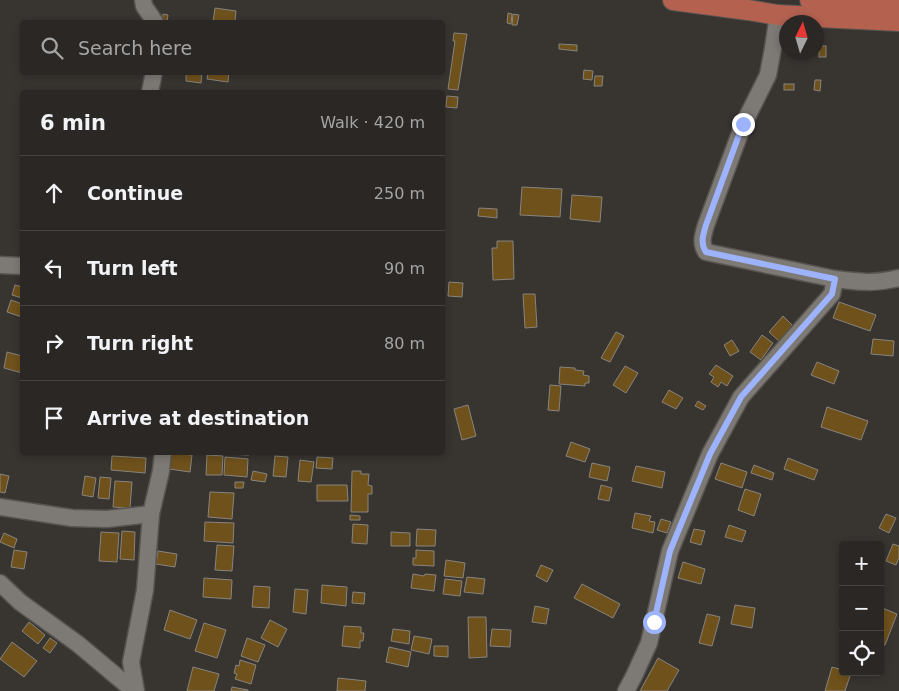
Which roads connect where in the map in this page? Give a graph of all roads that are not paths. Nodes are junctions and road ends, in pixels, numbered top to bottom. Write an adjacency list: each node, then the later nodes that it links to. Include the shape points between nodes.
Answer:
1 (143, 0): 7 (street)
2 (673, 0): 6 (main road)
3 (810, 0): 4 (main road)
4 (866, 2): 5 (main road)
5 (899, 5)
6 (778, 15): 8 (main road); 14 (street, via 768,75 743,124 706,225 703,247 706,252)
7 (154, 20)
8 (899, 21)
9 (153, 75): 10 (street)
10 (150, 90)
11 (0, 265): 12 (street)
12 (20, 266)
13 (899, 278): 14 (street, via 868,283)
14 (835, 279): 20 (street, via 832,294 741,397 710,454 670,551 650,643)
15 (163, 455): 17 (street)
16 (0, 507): 17 (street, via 72,518 107,519)
17 (151, 514): 19 (street, via 145,590 131,662)
18 (0, 584): 19 (street)
19 (135, 691)
20 (626, 691)

